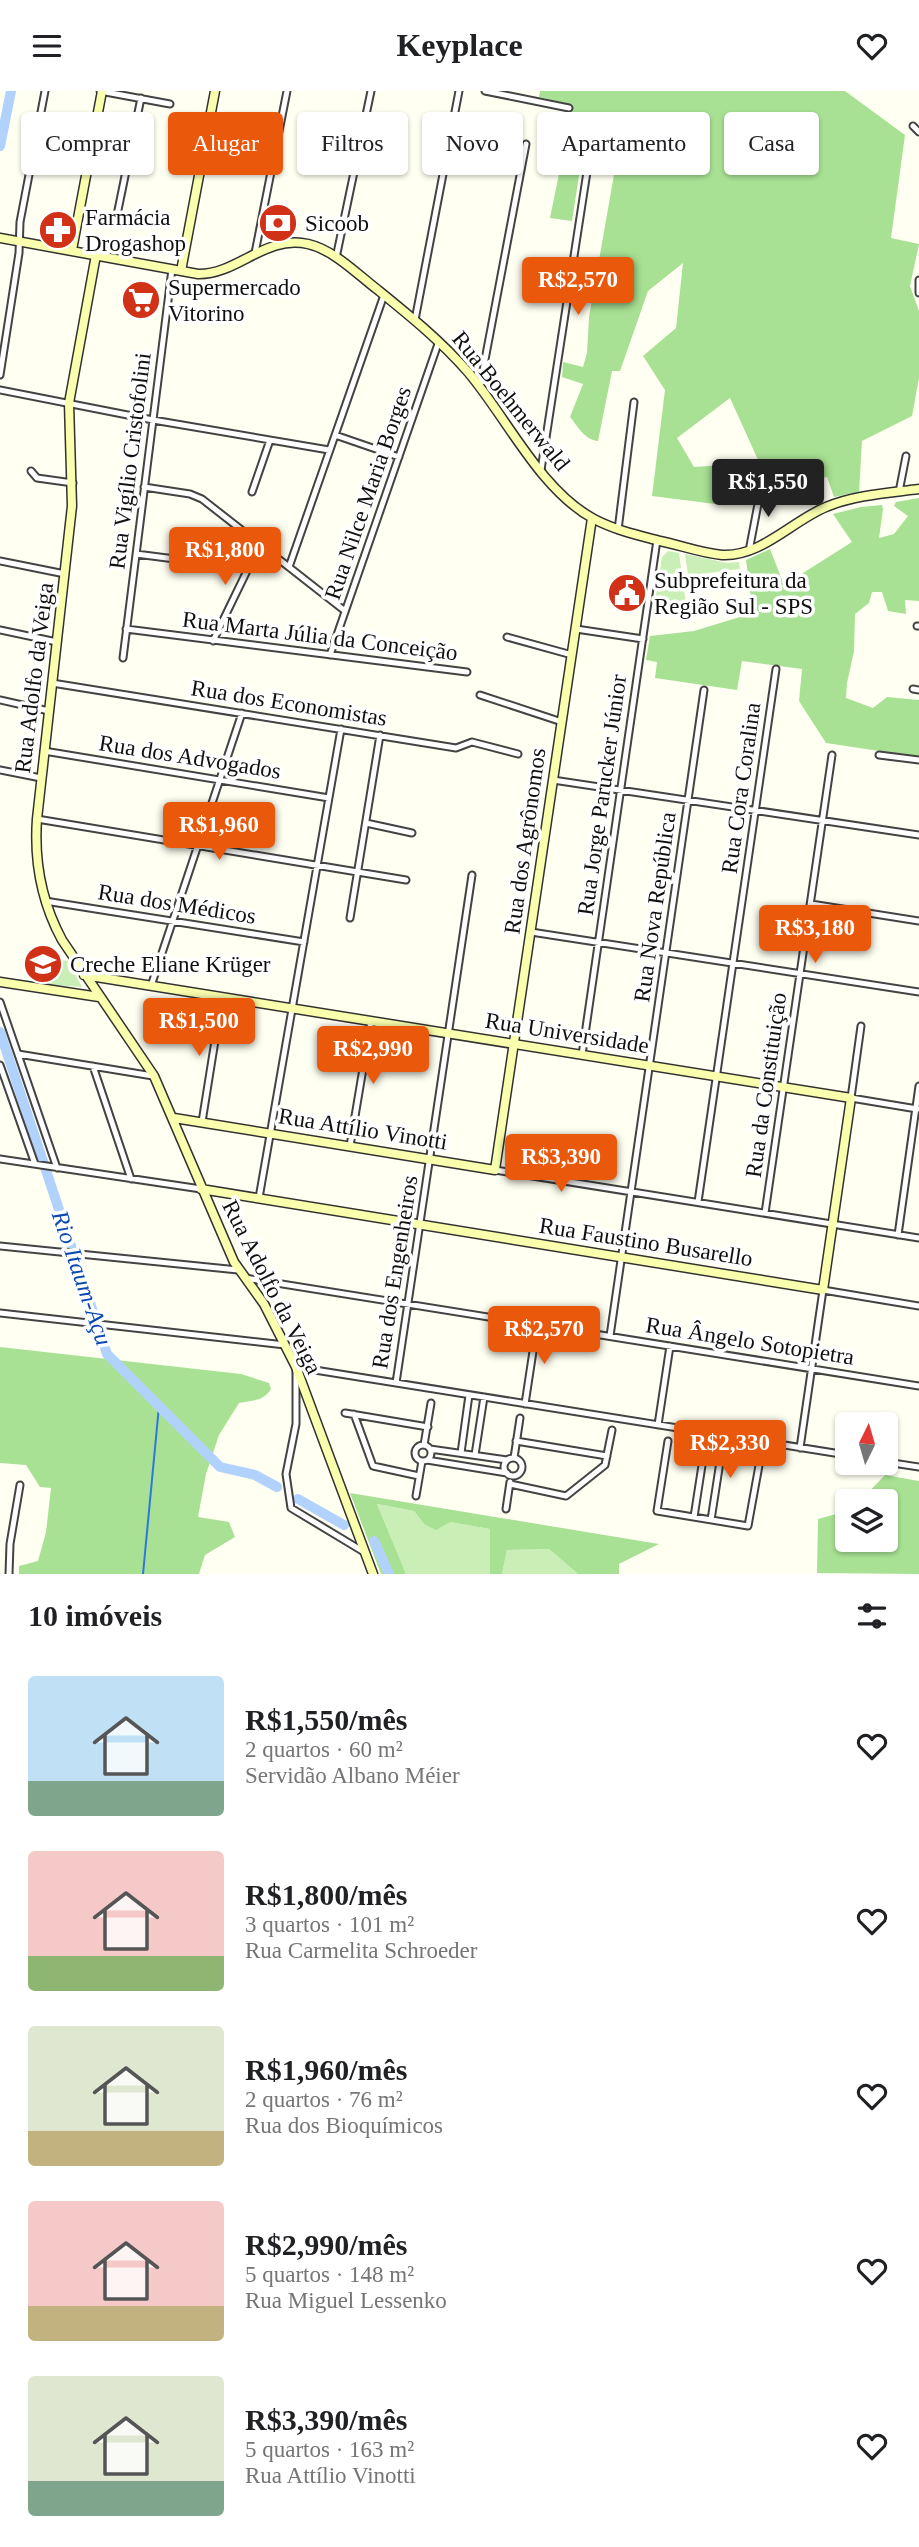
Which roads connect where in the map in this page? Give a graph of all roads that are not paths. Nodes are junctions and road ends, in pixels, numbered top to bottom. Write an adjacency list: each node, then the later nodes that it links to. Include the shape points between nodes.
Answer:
1 (45, 91): 19 (street)
2 (101, 91): 9 (street); 20 (street)
3 (215, 91): 24 (street)
4 (287, 91): 21 (street)
5 (371, 91): 23 (street)
6 (459, 91): 28 (street)
7 (485, 91): 10 (street)
8 (536, 91): 10 (street)
9 (141, 98): 11 (street); 17 (street)
10 (534, 101): 12 (street)
11 (170, 104)
12 (569, 108)
13 (913, 127): 14 (street)
14 (919, 132)
15 (526, 144): 31 (street)
16 (587, 175): 41 (street)
17 (117, 215)
18 (0, 238): 19 (street, Rua Boehmerwald)
19 (20, 241): 20 (street, Rua Boehmerwald); 30 (street)
20 (72, 250): 22 (street, Rua Boehmerwald)
21 (255, 253): 23 (street, Rua Boehmerwald, via 296,242); 24 (street, Rua Boehmerwald, via 211,274)
22 (96, 255): 24 (street, Rua Boehmerwald); 34 (street, Rua Adolfo da Veiga)
23 (337, 258): 27 (street, Rua Boehmerwald)
24 (176, 270): 35 (street, Rua Vigílio Cristofolini)
25 (919, 279): 26 (street)
26 (919, 293)
27 (384, 295): 28 (street, Rua Boehmerwald); 36 (street)
28 (415, 320): 29 (street, Rua Boehmerwald)
29 (439, 341): 31 (street, Rua Boehmerwald); 40 (street, Rua Nilce Maria Borges)
30 (0, 375)
31 (480, 386): 41 (street, Rua Boehmerwald)
32 (0, 390): 34 (street)
33 (634, 402): 50 (street)
34 (69, 403): 35 (street); 43 (street, Rua Adolfo da Veiga)
35 (153, 420): 37 (street); 45 (street, Rua Vigílio Cristofolini)
36 (335, 435): 38 (street); 40 (street)
37 (270, 440): 38 (street); 47 (street)
38 (330, 450): 57 (street)
39 (906, 456): 48 (street)
40 (399, 457): 59 (street, Rua Nilce Maria Borges)
41 (541, 470): 49 (street, Rua Boehmerwald)
42 (31, 471): 43 (street, via 37,478)
43 (73, 483): 58 (street, Rua Adolfo da Veiga)
44 (762, 483): 53 (street)
45 (144, 487): 52 (street, via 198,496); 54 (street, Rua Vigílio Cristofolini)
46 (919, 489): 48 (street, Rua Boehmerwald)
47 (252, 492)
48 (899, 492): 53 (street, Rua Boehmerwald, via 825,507)
49 (592, 518): 50 (street, Rua Boehmerwald); 61 (street, Rua dos Agrônomos)
50 (618, 530): 51 (street, Rua Boehmerwald)
51 (657, 540): 53 (street, Rua Boehmerwald, via 720,555); 64 (street, Rua Jorge Parucker Júnior)
52 (260, 544): 57 (street); 65 (street)
53 (749, 551)
54 (136, 554): 56 (street); 60 (street, Rua Vigílio Cristofolini)
55 (0, 561): 58 (street)
56 (206, 563)
57 (289, 567): 59 (street)
58 (65, 574): 66 (street, Rua Adolfo da Veiga)
59 (345, 611): 67 (street, Rua Nilce Maria Borges)
60 (126, 629): 65 (street, Rua Marta Júlia da Conceição); 69 (street, Rua Vigílio Cristofolini)
61 (576, 629): 64 (street); 68 (street, Rua dos Agrônomos)
62 (0, 631): 66 (street)
63 (508, 638): 68 (street)
64 (643, 639): 90 (street, Rua Jorge Parucker Júnior)
65 (213, 641): 67 (street, Rua Marta Júlia da Conceição)
66 (57, 642): 72 (street, Rua Adolfo da Veiga)
67 (330, 655): 71 (street, Rua Marta Júlia da Conceição)
68 (572, 655): 78 (street, Rua dos Agrônomos)
69 (122, 658)
70 (776, 669): 93 (street, Rua Cora Coralina)
71 (467, 672)
72 (52, 683): 76 (street, Rua Adolfo da Veiga); 77 (street, Rua dos Economistas)
73 (704, 690): 92 (street, Rua Nova República)
74 (480, 695): 78 (street)
75 (0, 701): 76 (street)
76 (49, 711): 81 (street, Rua Adolfo da Veiga)
77 (242, 713): 79 (street, Rua dos Economistas); 88 (street)
78 (562, 722): 89 (street, Rua dos Agrônomos)
79 (341, 729): 80 (street, Rua dos Economistas); 91 (street)
80 (380, 735): 82 (street, Rua dos Economistas, via 456,748 472,742); 96 (street)
81 (44, 751): 87 (street, Rua Adolfo da Veiga); 88 (street, Rua dos Advogados)
82 (518, 754)
83 (832, 755): 95 (street, Rua da Constituição)
84 (879, 755): 85 (street)
85 (919, 760)
86 (0, 770): 87 (street)
87 (41, 778): 94 (street, Rua Adolfo da Veiga)
88 (220, 780): 91 (street, Rua dos Advogados); 99 (street)
89 (553, 780): 90 (street); 109 (street, Rua dos Agrônomos)
90 (621, 790): 92 (street); 111 (street, Rua Jorge Parucker Júnior)
91 (330, 797): 100 (street)
92 (688, 800): 93 (street); 112 (street, Rua Nova República)
93 (755, 810): 95 (street); 113 (street, Rua Cora Coralina)
94 (37, 819): 99 (street); 104 (street, Rua Adolfo da Veiga, via 37,857)
95 (823, 820): 98 (street); 105 (street, Rua da Constituição)
96 (366, 824): 97 (street); 101 (street)
97 (412, 833)
98 (919, 835)
99 (198, 846): 100 (street); 107 (street)
100 (318, 865): 101 (street); 110 (street)
101 (358, 872): 103 (street); 106 (street)
102 (472, 875): 125 (street, Rua dos Engenheiros)
103 (406, 880)
104 (45, 901): 107 (street, Rua dos Médicos); 115 (street, Rua Adolfo da Veiga, via 55,928)
105 (811, 904): 108 (street); 114 (street, Rua da Constituição)
106 (350, 918)
107 (173, 921): 110 (street, Rua dos Médicos); 117 (street)
108 (919, 921)
109 (531, 932): 111 (street); 126 (street, Rua dos Agrônomos)
110 (304, 942): 122 (street)
111 (598, 943): 112 (street); 128 (street, Rua Jorge Parucker Júnior)
112 (666, 953): 113 (street); 131 (street, Rua Nova República)
113 (733, 963): 114 (street); 133 (street, Rua Cora Coralina)
114 (800, 974): 118 (street); 135 (street, Rua da Constituição)
115 (85, 975): 117 (street, Rua Universidade); 119 (street, Rua Adolfo da Veiga)
116 (0, 982): 119 (street)
117 (151, 986): 120 (street, Rua Universidade)
118 (919, 992)
119 (99, 997): 132 (street, Rua Adolfo da Veiga)
120 (222, 997): 122 (street, Rua Universidade); 139 (street)
121 (0, 1002): 127 (street)
122 (292, 1008): 123 (street, Rua Universidade); 140 (street)
123 (371, 1021): 125 (street, Rua Universidade); 141 (street)
124 (861, 1026): 136 (street)
125 (449, 1034): 126 (street, Rua Universidade); 143 (street, Rua dos Engenheiros)
126 (514, 1044): 128 (street, Rua Universidade); 146 (street, Rua dos Agrônomos)
127 (18, 1054): 130 (street); 145 (street)
128 (582, 1055): 131 (street, Rua Universidade)
129 (0, 1065): 144 (street)
130 (93, 1066): 132 (street); 147 (street)
131 (649, 1066): 133 (street, Rua Universidade); 149 (street, Rua Nova República)
132 (155, 1076): 138 (street, Rua Adolfo da Veiga)
133 (716, 1077): 135 (street, Rua Universidade); 151 (street, Rua Cora Coralina)
134 (919, 1086): 137 (street)
135 (784, 1087): 136 (street, Rua Universidade); 152 (street, Rua da Constituição)
136 (851, 1098): 137 (street, Rua Universidade); 154 (street)
137 (917, 1109): 155 (street)
138 (174, 1118): 139 (street, Rua Attílio Vinotti); 148 (street, Rua Adolfo da Veiga)
139 (202, 1122): 140 (street, Rua Attílio Vinotti)
140 (270, 1133): 141 (street, Rua Attílio Vinotti); 150 (street)
141 (350, 1146): 143 (street, Rua Attílio Vinotti)
142 (0, 1159): 144 (street)
143 (430, 1159): 146 (street, Rua Attílio Vinotti); 153 (street, Rua dos Engenheiros)
144 (37, 1165): 145 (street)
145 (57, 1168): 147 (street)
146 (495, 1170): 149 (street, Rua Attílio Vinotti)
147 (131, 1178): 148 (street)
148 (201, 1189): 150 (street, Rua Faustino Busarello); 159 (street, Rua Adolfo da Veiga)
149 (631, 1192): 151 (street, Rua Attílio Vinotti); 158 (street, Rua Nova República)
150 (259, 1198): 153 (street, Rua Faustino Busarello)
151 (698, 1202): 152 (street, Rua Attílio Vinotti)
152 (765, 1213): 154 (street, Rua Attílio Vinotti)
153 (420, 1224): 158 (street, Rua Faustino Busarello); 161 (street, Rua dos Engenheiros)
154 (832, 1224): 155 (street, Rua Attílio Vinotti); 160 (street)
155 (898, 1235): 156 (street, Rua Attílio Vinotti)
156 (919, 1238)
157 (0, 1246): 159 (street, Rua Ângelo Sotopietra)
158 (621, 1257): 160 (street, Rua Faustino Busarello); 165 (street, Rua Nova República)
159 (242, 1274): 161 (street, Rua Ângelo Sotopietra); 166 (street, Rua Adolfo da Veiga)
160 (822, 1290): 162 (street, Rua Faustino Busarello); 169 (street)
161 (408, 1304): 164 (street, Rua Ângelo Sotopietra); 170 (street, Rua dos Engenheiros)
162 (919, 1306)
163 (0, 1313): 166 (street)
164 (537, 1325): 165 (street, Rua Ângelo Sotopietra); 175 (street)
165 (610, 1336): 167 (street, Rua Ângelo Sotopietra)
166 (285, 1345): 168 (street, Rua Adolfo da Veiga)
167 (670, 1346): 169 (street, Rua Ângelo Sotopietra); 179 (street)
168 (296, 1367): 170 (street); 206 (street, Rua Adolfo da Veiga); 206 (street, via 296,1424 286,1473 291,1508)
169 (811, 1369): 171 (street, Rua Ângelo Sotopietra); 187 (street)
170 (396, 1383): 172 (street)
171 (919, 1386)
172 (469, 1395): 173 (street); 188 (street)
173 (484, 1397): 175 (street); 190 (street)
174 (431, 1403): 180 (street)
175 (524, 1403): 179 (street)
176 (345, 1413): 177 (street)
177 (354, 1414): 180 (street); 199 (street, via 373,1467)
178 (520, 1418): 184 (street)
179 (658, 1425): 182 (street)
180 (428, 1427): 186 (street)
181 (612, 1430): 191 (street)
182 (707, 1433): 183 (street); 204 (street)
183 (724, 1436): 187 (street); 205 (street)
184 (516, 1441): 191 (street); 192 (street)
185 (667, 1441): 204 (street, via 657,1511)
186 (427, 1447): 188 (street); 193 (street, via 430,1455); 193 (street, via 419,1446 415,1453)
187 (800, 1448): 189 (street)
188 (461, 1453): 190 (street)
189 (835, 1453)
190 (475, 1455): 194 (street)
191 (607, 1456): 200 (street, via 605,1465 566,1496)
192 (514, 1458): 194 (street); 198 (street, via 521,1468 519,1473)
193 (425, 1460): 198 (street); 199 (street)
194 (506, 1460): 198 (street, via 504,1468)
195 (760, 1460): 205 (street, via 748,1526)
196 (898, 1464): 197 (street)
197 (919, 1467)
198 (509, 1474): 200 (street)
199 (419, 1476): 202 (street)
200 (510, 1484): 203 (street)
201 (19, 1485): 207 (street)
202 (416, 1496)
203 (506, 1509)
204 (694, 1517): 205 (street)
205 (710, 1520)
206 (364, 1552): 208 (street, Rua Adolfo da Veiga)
207 (9, 1574)
208 (373, 1574)

